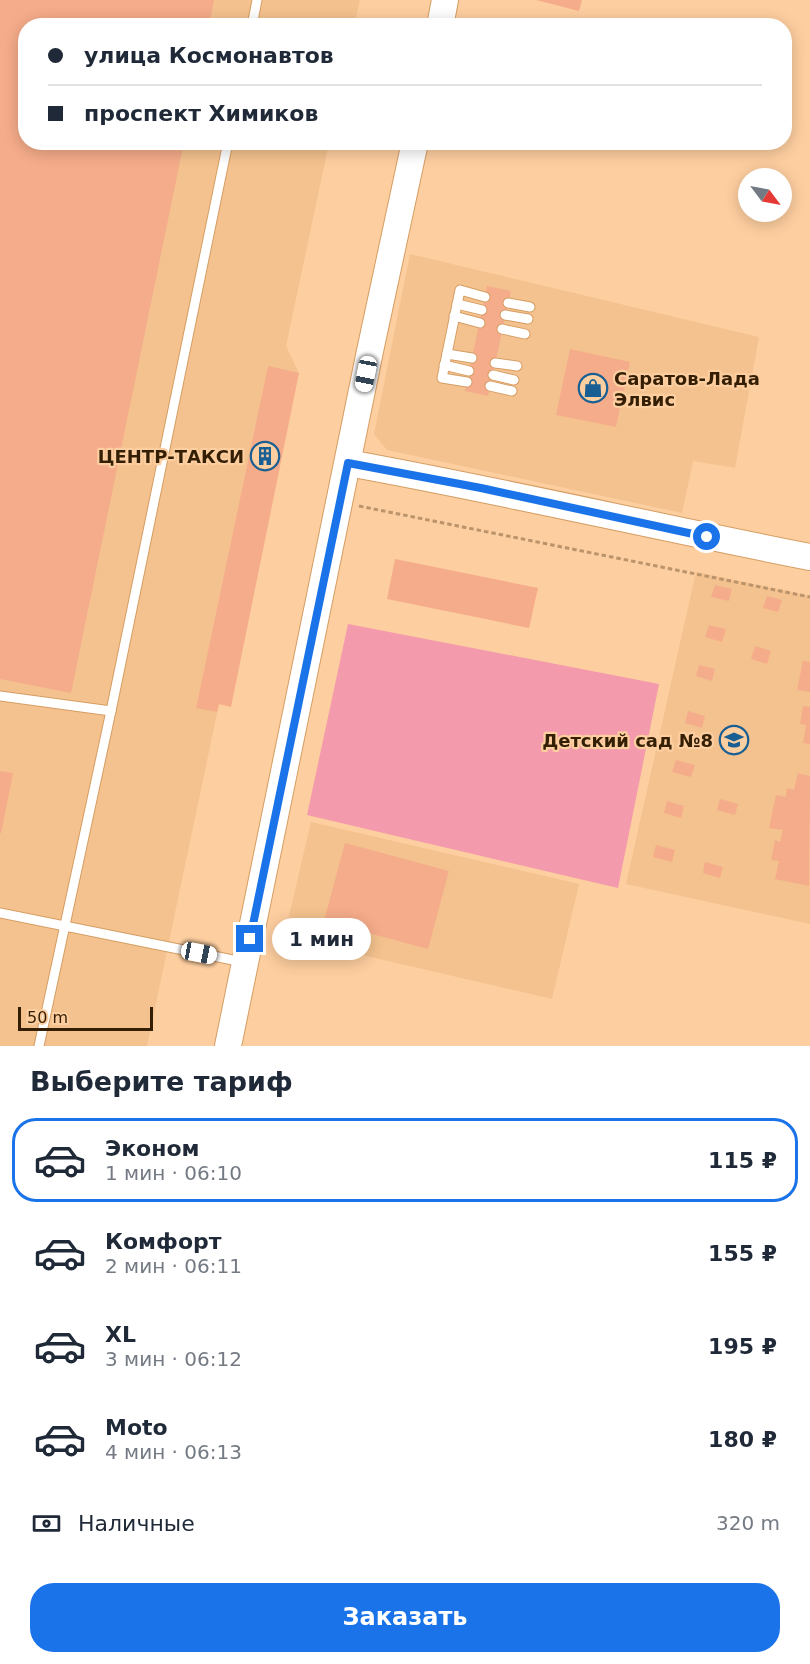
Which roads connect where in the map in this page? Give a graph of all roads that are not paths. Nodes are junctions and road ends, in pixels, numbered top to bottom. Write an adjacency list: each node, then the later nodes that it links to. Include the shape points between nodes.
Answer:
1 (257, 0): 3 (lane)
2 (445, 0): 4 (main road)
3 (254, 18)
4 (442, 18)
5 (226, 150): 32 (lane)
6 (413, 150): 29 (main road)
7 (485, 297): 9 (lane, via 460,290)
8 (508, 303): 10 (lane)
9 (457, 304): 11 (lane); 13 (lane)
10 (530, 307)
11 (482, 310)
12 (505, 315): 14 (lane)
13 (454, 316): 15 (lane); 18 (lane)
14 (528, 320)
15 (480, 323)
16 (502, 329): 17 (lane)
17 (525, 334)
18 (447, 354): 19 (lane); 21 (lane)
19 (472, 358)
20 (495, 363): 22 (lane)
21 (444, 365): 23 (lane); 26 (lane, via 442,378)
22 (518, 366)
23 (469, 371)
24 (493, 375): 25 (lane)
25 (514, 380)
26 (467, 382)
27 (490, 386): 28 (lane)
28 (512, 391)
29 (348, 463): 30 (main road); 35 (main road)
30 (810, 557)
31 (0, 696): 32 (lane)
32 (111, 711): 34 (lane)
33 (0, 913): 34 (lane)
34 (65, 926): 35 (lane); 36 (lane)
35 (245, 962): 37 (main road)
36 (39, 1046)
37 (228, 1046)

